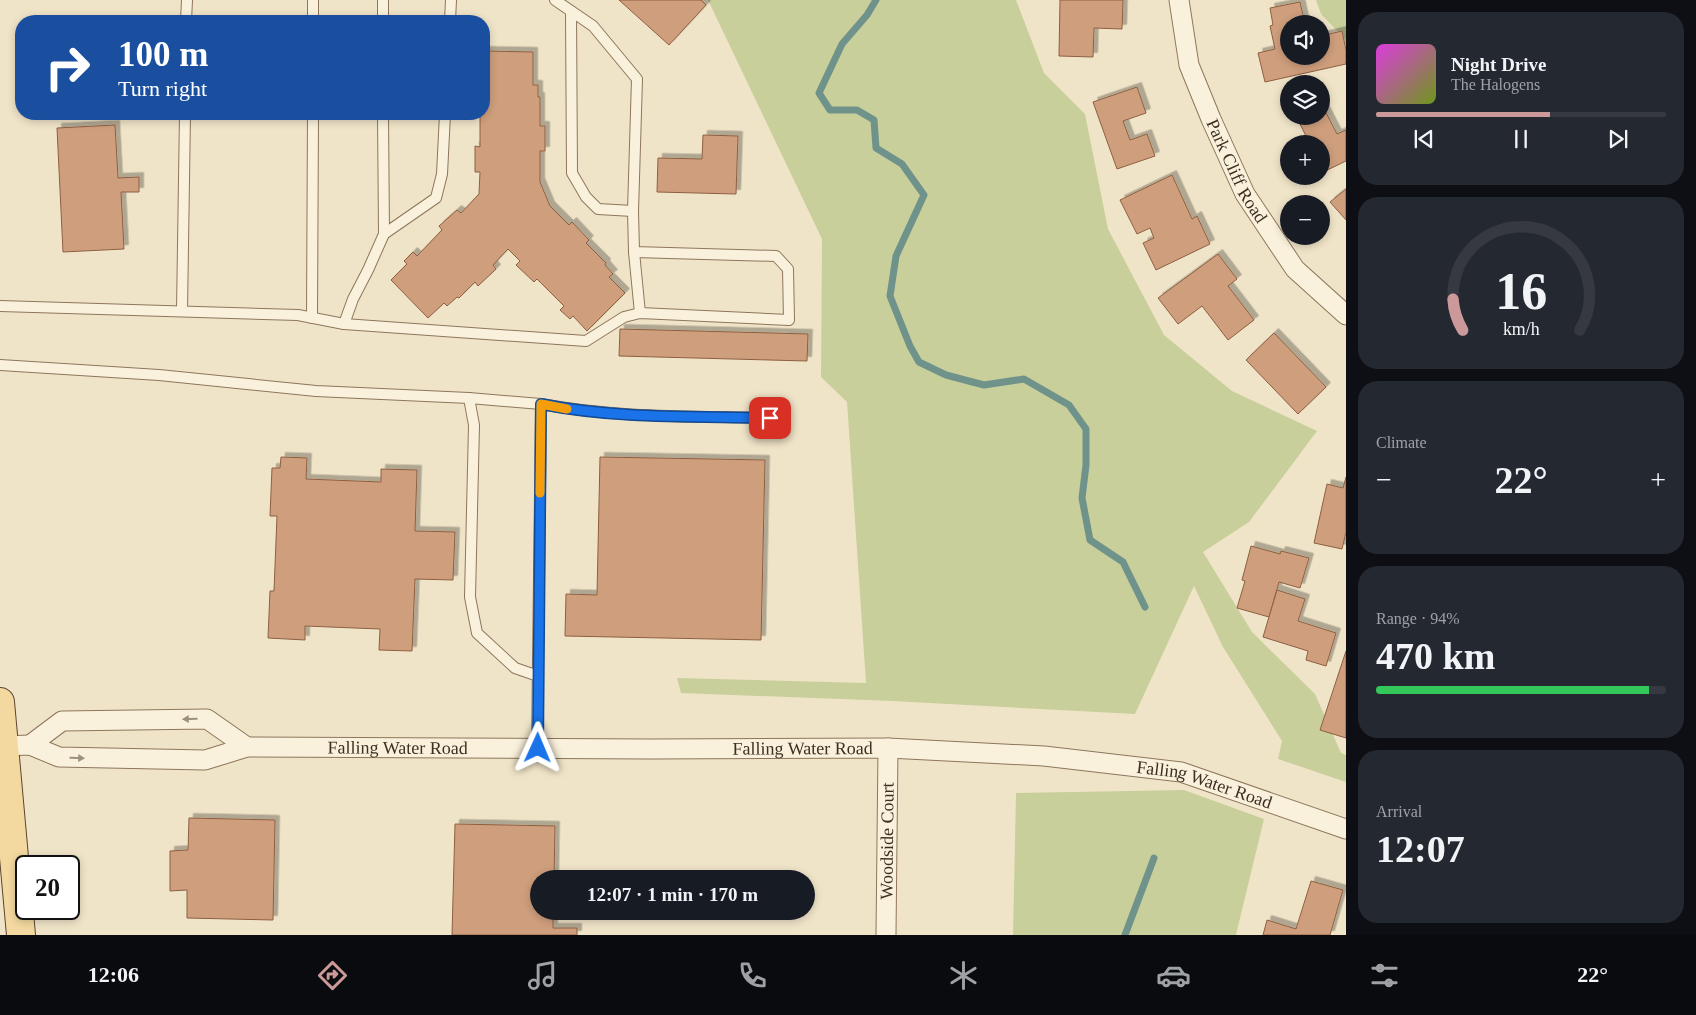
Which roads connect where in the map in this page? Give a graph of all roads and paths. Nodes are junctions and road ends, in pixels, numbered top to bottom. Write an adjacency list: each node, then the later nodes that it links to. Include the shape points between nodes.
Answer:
1 (187, 0): 8 (lane)
2 (313, 0): 9 (lane)
3 (383, 0): 10 (lane)
4 (451, 0): 11 (lane)
5 (556, 0): 7 (lane)
6 (1179, 0): 22 (street, Park Cliff Road, via 1189,65 1245,194 1295,269)
7 (571, 11): 16 (lane, via 593,26 637,79); 16 (lane, via 572,173 586,197 598,209)
8 (186, 15)
9 (313, 15)
10 (383, 15)
11 (450, 15)
12 (185, 120): 20 (lane)
13 (313, 120): 23 (lane)
14 (383, 120): 17 (lane)
15 (445, 120): 17 (lane, via 442,174 436,198)
16 (633, 211): 18 (lane)
17 (384, 234): 24 (lane)
18 (634, 252): 21 (lane); 21 (lane, via 776,256 788,268 789,320)
19 (0, 306): 20 (lane)
20 (182, 311): 23 (lane)
21 (640, 313): 24 (lane, via 624,317 586,340)
22 (1346, 315)
23 (312, 318): 24 (lane)
24 (344, 324)
25 (0, 365): 26 (lane, via 159,375 316,391)
26 (468, 398): 27 (lane); 29 (lane, via 474,425 470,597 477,633 515,668)
27 (541, 404): 28 (lane, via 620,414); 29 (lane)
28 (770, 418)
29 (538, 676): 34 (lane)
30 (0, 702): 31 (main road)
31 (2, 746): 32 (street, Falling Water Road); 37 (main road)
32 (30, 746): 33 (street, Falling Water Road, one-way to 33, via 59,757 205,760); 33 (street, one-way to 32, via 207,719 62,721)
33 (248, 747): 34 (street, Falling Water Road)
34 (538, 748): 35 (street, Falling Water Road)
35 (888, 748): 36 (street, Falling Water Road, via 1044,756 1181,772); 38 (street, Woodside Court)
36 (1346, 829)
37 (21, 935)
38 (886, 935)

